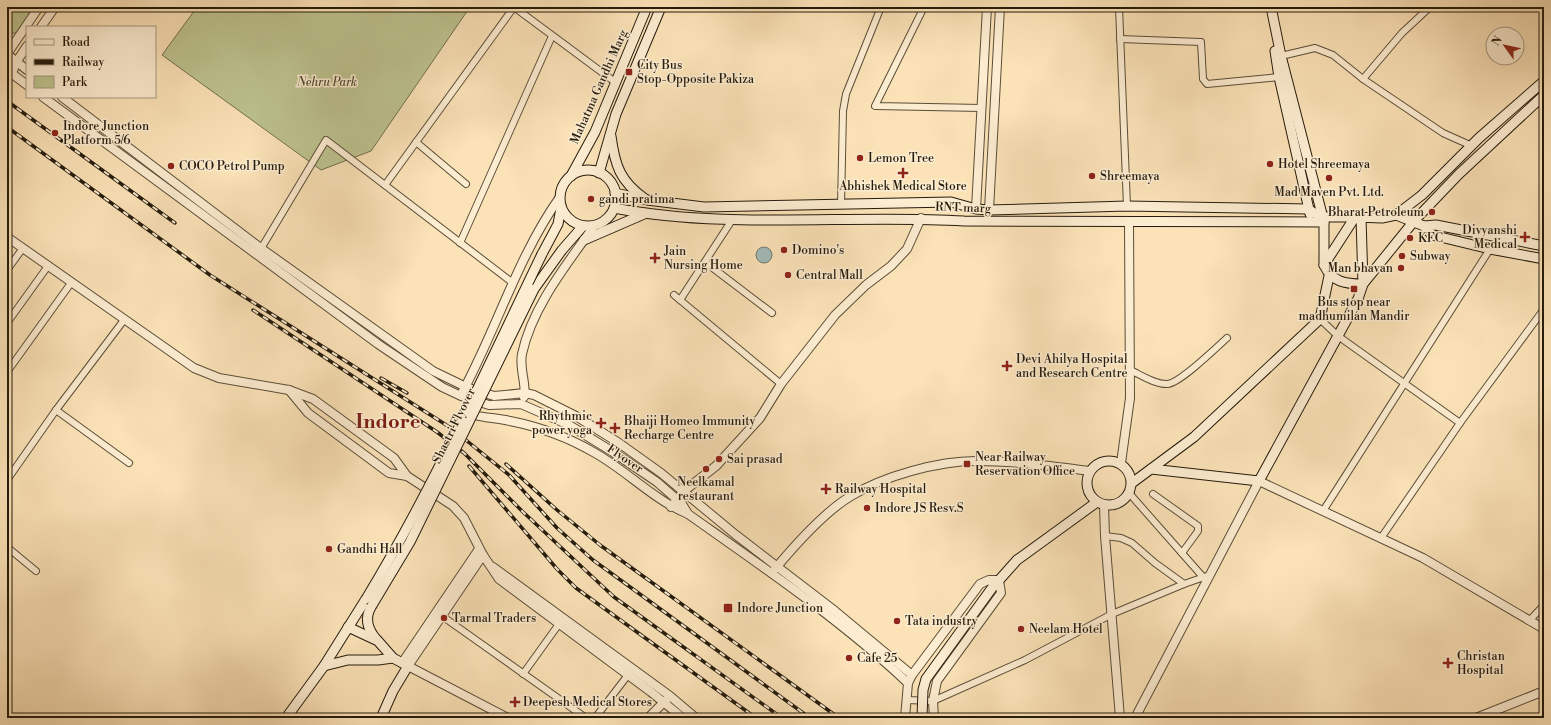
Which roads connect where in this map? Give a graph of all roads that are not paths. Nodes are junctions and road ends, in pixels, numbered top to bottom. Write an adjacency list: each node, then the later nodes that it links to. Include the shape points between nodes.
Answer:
1 (39, 7): 15 (street)
2 (55, 7): 16 (street)
3 (514, 7): 17 (street); 35 (street)
4 (647, 7): 28 (main road, Mahatma Gandhi Marg)
5 (661, 7): 34 (main road, Mahatma Gandhi Marg)
6 (881, 7): 44 (street, via 845,100)
7 (924, 7): 33 (street, via 875,106)
8 (987, 7): 33 (street)
9 (1000, 7): 46 (street)
10 (1119, 7): 18 (street)
11 (1267, 7): 25 (main road)
12 (1271, 7): 21 (main road)
13 (1430, 7): 26 (street, via 1402,33)
14 (26, 26): 20 (street)
15 (26, 26)
16 (41, 26)
17 (552, 36): 28 (street); 65 (street)
18 (1120, 39): 25 (street, via 1201,42 1203,79 1207,84); 47 (street)
19 (26, 48): 22 (street)
20 (7, 54): 22 (street)
21 (1281, 56): 26 (street, via 1315,48 1333,55); 55 (main road)
22 (17, 61): 23 (street); 24 (street)
23 (26, 69)
24 (10, 72): 29 (street)
25 (1279, 77): 50 (main road)
26 (1363, 80): 36 (street, via 1444,133)
27 (1544, 81): 36 (main road)
28 (615, 82): 38 (main road, Mahatma Gandhi Marg, via 594,132)
29 (26, 84)
30 (1544, 95): 57 (main road, via 1459,174)
31 (45, 98): 69 (street)
32 (63, 98): 69 (street)
33 (982, 108): 45 (street)
34 (610, 133): 37 (main road, Mahatma Gandhi Marg); 43 (main road, via 613,155 620,174 630,187)
35 (416, 142): 39 (street); 40 (street)
36 (1472, 146): 52 (main road, via 1422,196)
37 (599, 173): 38 (main road, via 593,170 581,171); 41 (main road, via 612,184)
38 (571, 176): 42 (main road, via 562,186)
39 (466, 184)
40 (385, 185): 65 (street); 69 (street, via 326,140)
41 (615, 193): 43 (main road, RNT marg); 49 (main road)
42 (560, 197): 48 (main road); 77 (street)
43 (647, 200): 44 (main road, RNT marg, via 704,207)
44 (841, 205): 45 (main road, RNT marg, via 951,202)
45 (976, 205): 46 (main road, RNT marg)
46 (989, 206): 47 (main road, RNT marg)
47 (1127, 206): 50 (main road, RNT marg)
48 (561, 208): 60 (main road, via 566,217); 135 (main road, Shastri Flyover, bridge, via 558,224 432,482 400,543)
49 (614, 208): 51 (main road, RNT marg); 61 (main road, via 604,222)
50 (1308, 209): 55 (main road); 59 (main road)
51 (646, 214): 56 (main road, RNT marg, via 703,220); 64 (main road)
52 (1396, 215): 53 (main road, RNT marg, via 1382,218); 57 (main road)
53 (1358, 217): 55 (main road, RNT marg); 72 (main road); 78 (main road)
54 (921, 218): 56 (main road, RNT marg); 58 (main road, RNT marg, via 964,221); 93 (street, via 907,249 835,315)
55 (1322, 219): 59 (main road, RNT marg); 72 (main road)
56 (732, 220): 71 (street)
57 (1414, 221): 62 (main road); 78 (main road)
58 (1129, 222): 59 (main road, RNT marg); 90 (street)
59 (1311, 222)
60 (583, 226): 61 (main road); 100 (main road, Shastri Flyover, bridge, via 534,289)
61 (594, 226): 64 (street)
62 (1424, 226): 66 (main road, via 1436,225); 68 (main road, via 1432,234)
63 (7, 237): 67 (street)
64 (584, 240): 96 (street, via 545,299 531,329 521,363)
65 (460, 243): 77 (street)
66 (1544, 246)
67 (22, 248): 73 (street); 74 (street)
68 (1490, 249): 70 (main road); 92 (street)
69 (259, 252): 88 (street); 89 (street)
70 (1544, 260)
71 (705, 262): 80 (street); 82 (street)
72 (1324, 265): 75 (main road)
73 (48, 266): 76 (street); 85 (street)
74 (7, 270)
75 (1329, 276): 78 (main road, via 1341,282); 83 (main road)
76 (71, 283): 84 (street); 91 (street)
77 (512, 283): 94 (street)
78 (1363, 284): 86 (main road)
79 (674, 295): 80 (street)
80 (680, 300): 93 (street)
81 (1544, 309): 101 (street)
82 (772, 313)
83 (1320, 319): 86 (street); 104 (main road, via 1194,437)
84 (124, 320): 95 (street, via 194,368 219,378); 99 (street)
85 (7, 323)
86 (1338, 336): 92 (street); 108 (main road)
87 (1227, 338): 90 (street, via 1178,380 1168,384)
88 (419, 361): 89 (street); 94 (street)
89 (417, 370): 97 (street)
90 (1130, 370): 103 (street, via 1130,398)
91 (7, 372)
92 (1404, 383): 101 (street); 116 (street)
93 (781, 384): 110 (street, via 755,423 716,466)
94 (466, 387): 96 (street, via 494,396); 97 (street)
95 (289, 390): 106 (street, via 312,399 363,435 394,458); 106 (street, via 308,413 389,473)
96 (525, 393): 98 (street); 110 (street, via 541,398 576,416 625,447)
97 (461, 396): 98 (street, via 489,405)
98 (521, 404): 113 (street, via 569,425 657,482)
99 (56, 410): 102 (street); 107 (street)
100 (474, 415): 115 (street, Flyover, via 537,427 566,437 595,453); 137 (main road, Shastri Flyover, bridge, via 410,542 371,607 366,620 369,630)
101 (1460, 423): 119 (street)
102 (130, 462)
103 (1121, 463): 105 (main road, via 1101,462); 109 (main road, via 1129,472)
104 (1151, 469): 108 (main road); 109 (main road)
105 (1090, 471): 114 (main road, via 1087,488 1092,498); 124 (street, via 1020,462 974,461 939,465 899,475 851,496 813,527)
106 (407, 476): 121 (street, via 458,511)
107 (7, 480)
108 (1259, 481): 116 (street); 127 (street)
109 (1132, 483): 111 (main road)
110 (684, 491): 113 (street); 124 (street, via 736,536)
111 (1129, 493): 114 (main road, via 1118,503); 122 (street)
112 (1153, 494): 122 (street, via 1198,526 1198,531)
113 (676, 499): 115 (street); 117 (street)
114 (1100, 503): 118 (street); 128 (main road, via 1017,560)
115 (668, 505): 117 (street, Flyover)
116 (1323, 511): 119 (street)
117 (688, 514): 126 (street)
118 (1104, 536): 129 (street, via 1121,538 1132,543); 131 (street)
119 (1381, 538): 133 (street, via 1423,558)
120 (7, 547): 125 (street)
121 (481, 552): 123 (street); 132 (street); 139 (street)
122 (1182, 553): 127 (street)
123 (490, 566): 134 (street, via 499,579); 146 (street)
124 (778, 566): 126 (street); 143 (street, via 887,652)
125 (36, 571)
126 (771, 574): 144 (street, via 894,668)
127 (1207, 576): 129 (street); 162 (street)
128 (999, 580): 143 (street, via 989,580 980,584); 149 (street, via 1002,593 938,681); 159 (main road, bridge, via 926,679)
129 (1184, 584): 131 (street)
130 (1544, 605): 133 (street)
131 (1112, 614): 149 (street, via 1025,660); 161 (street)
132 (442, 616): 139 (street); 141 (street)
133 (1529, 621): 136 (street)
134 (559, 624): 141 (street); 142 (street)
135 (348, 627): 137 (main road); 140 (main road)
136 (1544, 630)
137 (378, 641): 138 (main road)
138 (393, 658): 139 (main road); 140 (main road, via 348,660)
139 (405, 664): 151 (main road); 152 (street)
140 (324, 666): 150 (main road)
141 (523, 674): 153 (street)
142 (628, 675): 148 (street); 154 (street)
143 (912, 675): 144 (street)
144 (908, 683): 147 (street)
145 (1544, 691): 163 (street)
146 (670, 696): 148 (street); 157 (street)
147 (906, 700): 149 (street); 158 (street)
148 (664, 702): 155 (street); 156 (street)
149 (933, 702): 160 (street)
150 (286, 718)
151 (381, 718)
152 (508, 718)
153 (586, 718)
154 (595, 718)
155 (648, 718)
156 (683, 718)
157 (696, 718)
158 (905, 718)
159 (922, 718)
160 (934, 718)
161 (1120, 718)
162 (1135, 718)
163 (1476, 718)

